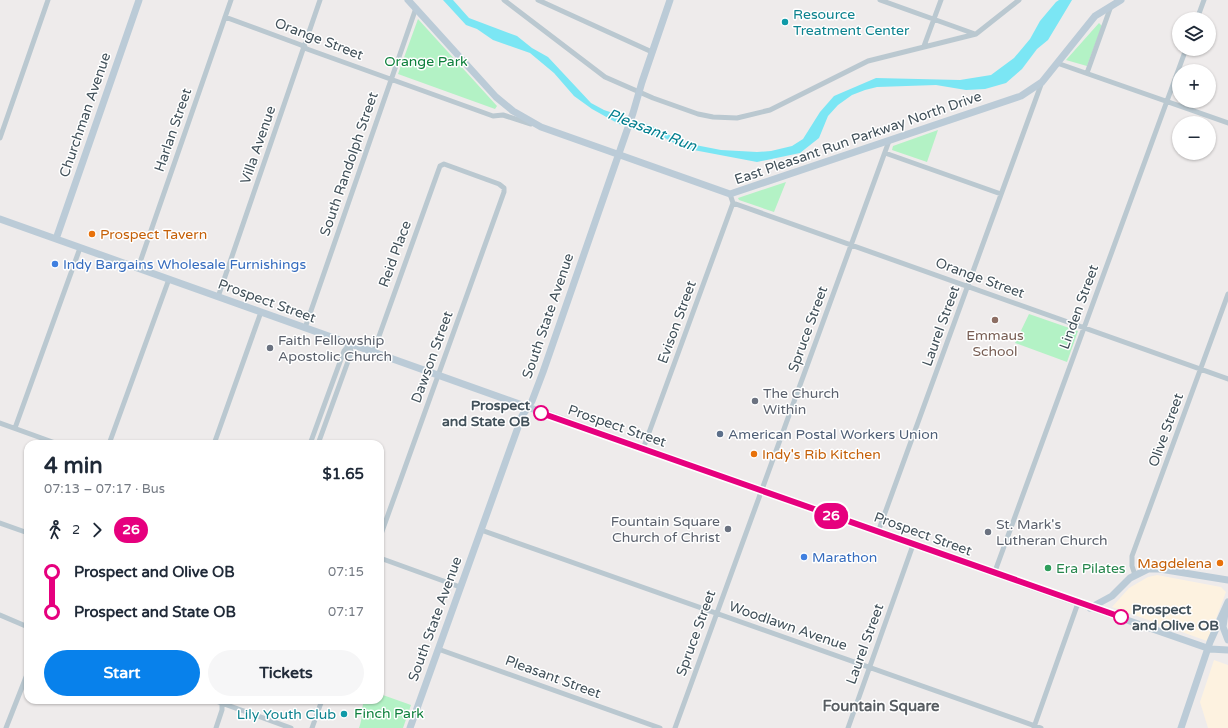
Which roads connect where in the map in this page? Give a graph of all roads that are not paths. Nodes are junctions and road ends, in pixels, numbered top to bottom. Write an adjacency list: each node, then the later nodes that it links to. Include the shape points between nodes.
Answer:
1 (48, 0): 32 (street)
2 (139, 0): 41 (main road, Churchman Avenue)
3 (231, 0): 17 (street, Harlan Street)
4 (320, 0): 21 (street, Villa Avenue)
5 (408, 0): 15 (main road, East Pleasant Run Parkway North Drive)
6 (504, 0): 28 (street, via 596,71)
7 (538, 0): 22 (street)
8 (670, 0): 22 (main road, South State Avenue)
9 (880, 0): 18 (street)
10 (941, 0): 18 (street)
11 (1019, 0): 19 (street)
12 (1121, 0): 14 (main road, East Pleasant Run Parkway North Drive)
13 (1204, 0): 16 (street)
14 (1112, 4): 24 (main road, East Pleasant Run Parkway North Drive, via 1089,22); 25 (street)
15 (416, 8): 26 (street, South Randolph Street); 31 (main road, East Pleasant Run Parkway North Drive, via 496,97 522,117)
16 (1200, 12)
17 (225, 17): 21 (street, Orange Street); 44 (street, Harlan Street)
18 (934, 19): 19 (street); 20 (street)
19 (976, 34): 20 (street)
20 (924, 46): 28 (street, via 868,61 770,110 745,117 698,114)
21 (304, 47): 26 (street, Orange Street); 48 (street, Villa Avenue)
22 (652, 52): 28 (main road, South State Avenue)
23 (1183, 56): 29 (street, Linden Street)
24 (1057, 62): 25 (street); 27 (main road, East Pleasant Run Parkway North Drive)
25 (1087, 73): 29 (street)
26 (391, 79): 31 (street, Orange Street, via 493,116 504,115); 50 (street, South Randolph Street)
27 (1042, 82): 33 (main road, East Pleasant Run Parkway North Drive, via 1013,100); 38 (street, Laurel Street)
28 (639, 92): 35 (main road, South State Avenue)
29 (1166, 102): 30 (street); 51 (street, Linden Street)
30 (1228, 123)
31 (541, 127): 35 (main road, East Pleasant Run Parkway North Drive)
32 (0, 138)
33 (889, 140): 34 (street, Spruce Street); 37 (main road, East Pleasant Run Parkway North Drive)
34 (885, 153): 38 (street); 42 (street, Spruce Street)
35 (619, 154): 37 (main road, East Pleasant Run Parkway North Drive); 57 (main road, South State Avenue)
36 (442, 164): 53 (street, Reid Place); 55 (street, Dawson Street, via 501,185 504,192)
37 (730, 194): 39 (street)
38 (1001, 194): 46 (street, Laurel Street)
39 (733, 203): 42 (street, Orange Street); 65 (street, Evison Street)
40 (0, 220): 41 (main road, Prospect Street)
41 (56, 239): 43 (main road, Prospect Street)
42 (851, 245): 46 (street, Orange Street); 66 (street, Spruce Street)
43 (80, 248): 44 (main road, Prospect Street); 59 (street)
44 (138, 268): 45 (main road, Prospect Street)
45 (168, 279): 48 (main road, Prospect Street); 61 (street)
46 (968, 286): 51 (street, Orange Street); 71 (street, Laurel Street)
47 (1228, 294): 54 (street, Olive Street)
48 (218, 297): 49 (main road, Prospect Street)
49 (261, 312): 50 (main road, Prospect Street); 62 (street)
50 (305, 328): 52 (main road, Prospect Street)
51 (1084, 328): 54 (street, Orange Street); 74 (street, Linden Street)
52 (350, 344): 53 (main road, Prospect Street); 63 (street, via 344,351); 64 (street, via 351,353)
53 (373, 353): 55 (main road, Prospect Street)
54 (1201, 369): 56 (street, Orange Street); 75 (street, Olive Street, via 1132,556)
55 (438, 376): 57 (main road, Prospect Street); 68 (street, Dawson Street)
56 (1228, 379)
57 (528, 408): 65 (main road, Prospect Street); 69 (main road, South State Avenue, via 522,416)
58 (0, 423): 59 (street)
59 (15, 428): 60 (street)
60 (47, 440)
61 (110, 440)
62 (215, 440)
63 (311, 440)
64 (319, 440)
65 (644, 449): 66 (main road, Prospect Street)
66 (761, 491): 71 (main road, Prospect Street); 81 (street, Spruce Street)
67 (0, 523): 70 (street)
68 (384, 526)
69 (481, 530): 77 (main road, South State Avenue); 81 (street, Woodlawn Avenue)
70 (24, 532)
71 (878, 532): 72 (main road, Prospect Street)
72 (913, 545): 74 (main road, Prospect Street); 88 (street, Laurel Street)
73 (384, 559): 77 (street)
74 (994, 574): 78 (main road, Prospect Street)
75 (1135, 575): 76 (main road, via 1157,568); 80 (main road, via 1110,598)
76 (1228, 580)
77 (460, 587): 86 (main road, South State Avenue)
78 (1078, 603): 80 (main road, Prospect Street); 93 (street)
79 (1227, 605): 84 (main road, via 1223,622); 85 (main road)
80 (1090, 608): 85 (main road, Prospect Street)
81 (716, 613): 88 (street, Woodlawn Avenue); 100 (street, Spruce Street)
82 (0, 615): 83 (street)
83 (24, 624)
84 (1228, 640)
85 (1208, 648): 87 (main road, Prospect Street); 103 (main road)
86 (438, 649): 98 (main road, South State Avenue); 99 (street, Pleasant Street)
87 (1228, 650)
88 (870, 667): 93 (street, Woodlawn Avenue); 101 (street, Laurel Street)
89 (24, 682): 94 (street)
90 (222, 704): 95 (street)
91 (227, 704): 96 (street)
92 (321, 704): 97 (street)
93 (1034, 727): 102 (street, Woodlawn Avenue)
94 (6, 728)
95 (216, 728)
96 (292, 728)
97 (312, 728)
98 (410, 728)
99 (660, 728)
100 (675, 728)
101 (848, 728)
102 (1041, 728)
103 (1181, 728)

